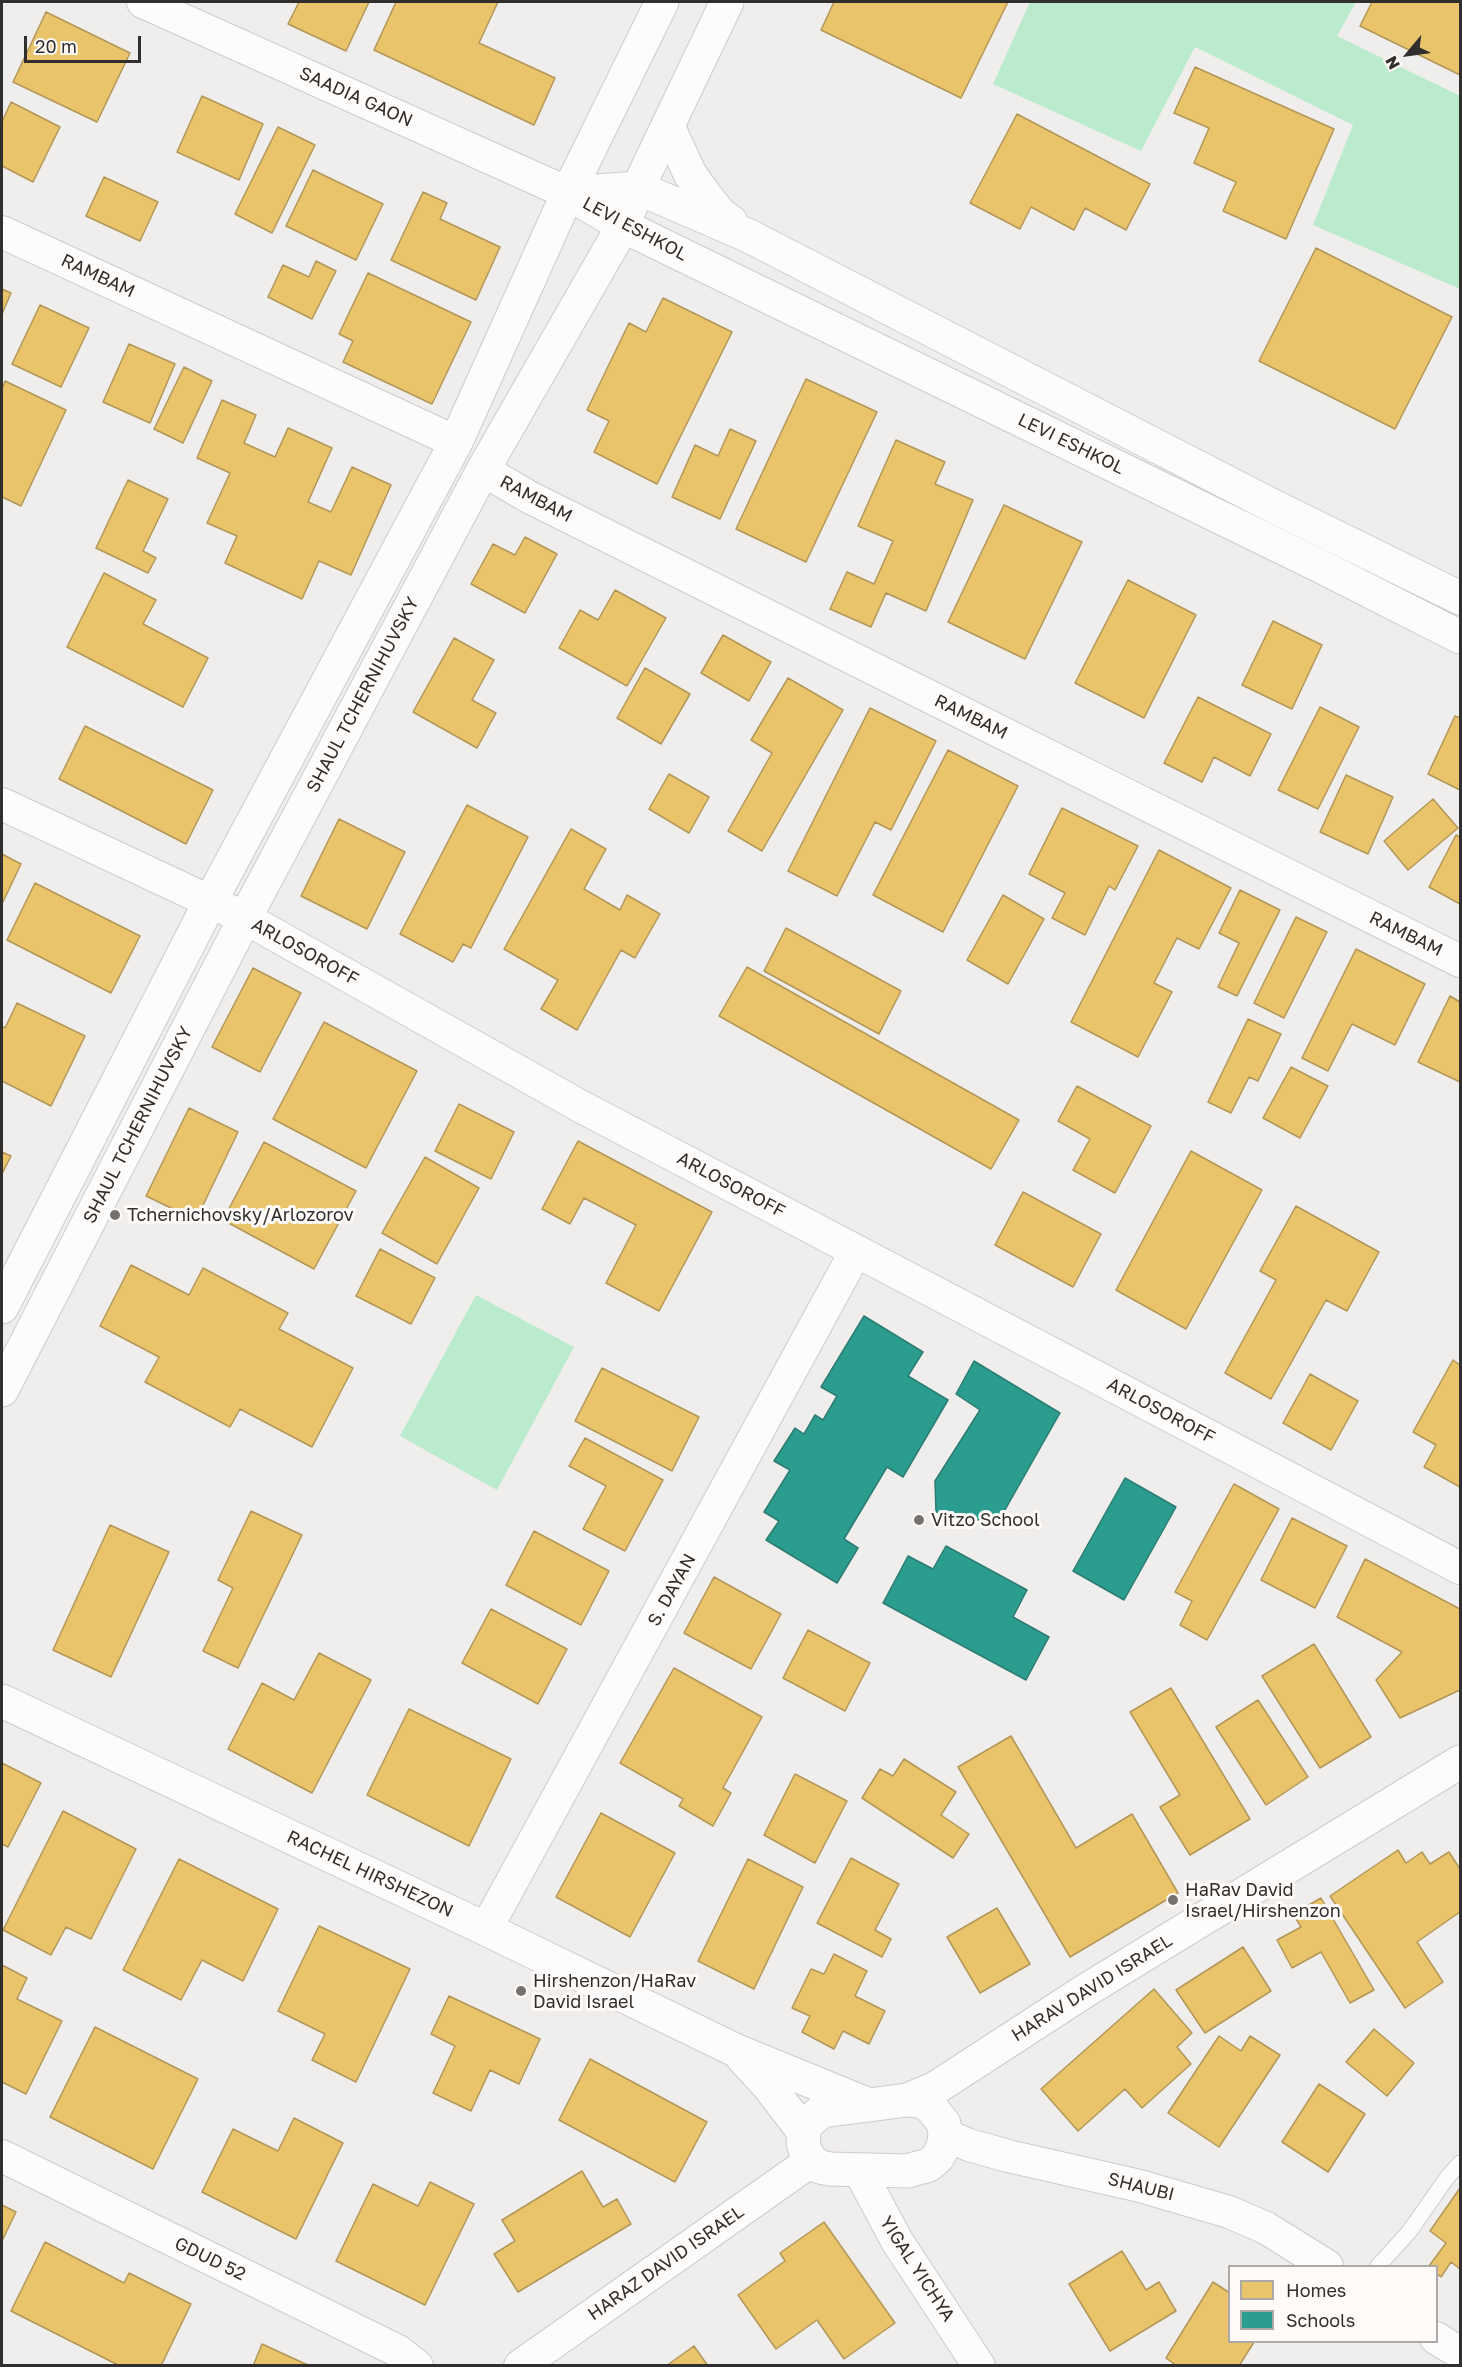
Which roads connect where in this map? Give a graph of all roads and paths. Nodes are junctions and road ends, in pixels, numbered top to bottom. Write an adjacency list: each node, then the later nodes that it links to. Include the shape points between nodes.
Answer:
1 (143, 2): 6 (street, SAADIA GAON)
2 (662, 2): 6 (street, SHAUL TCHERNIHUVSKY)
3 (727, 2): 4 (street, SHAUL TCHERNIHUVSKY)
4 (668, 126): 5 (street, SHAUL TCHERNIHUVSKY); 9 (street, via 690,174 705,195 719,213)
5 (638, 188): 6 (street, LEVI ESHKOL); 7 (street, SHAUL TCHERNIHUVSKY); 9 (street, LEVI ESHKOL)
6 (568, 193): 7 (street, LEVI ESHKOL); 10 (street, SHAUL TCHERNIHUVSKY)
7 (623, 226): 11 (street, SHAUL TCHERNIHUVSKY); 13 (street, LEVI ESHKOL)
8 (2, 232): 10 (street, RAMBAM)
9 (749, 236): 12 (street, LEVI ESHKOL, via 1271,505)
10 (456, 442): 15 (street, SHAUL TCHERNIHUVSKY)
11 (483, 471): 16 (street, SHAUL TCHERNIHUVSKY); 17 (street, RAMBAM)
12 (1461, 598)
13 (1461, 637)
14 (2, 804): 15 (street, ARLOSOROFF)
15 (210, 902): 16 (street, ARLOSOROFF); 19 (street, SHAUL TCHERNIHUVSKY)
16 (245, 918): 18 (street, ARLOSOROFF, via 580,1107); 20 (street, SHAUL TCHERNIHUVSKY)
17 (1461, 961)
18 (856, 1251): 21 (street, ARLOSOROFF); 24 (street, S. DAYAN)
19 (2, 1307)
20 (2, 1390)
21 (1461, 1568)
22 (2, 1701): 24 (street, RACHEL HIRSHEZON)
23 (1461, 1762): 26 (street, HARAV DAVID ISRAEL, via 1088,1989 934,2089)
24 (486, 1929): 25 (street, RACHEL HIRSHEZON)
25 (737, 2051): 27 (street, RACHEL HIRSHEZON); 29 (street, RACHEL HIRSHEZON, via 767,2084)
26 (907, 2100): 27 (street); 28 (street, via 930,2106 944,2124)
27 (868, 2105): 29 (street, via 822,2111 807,2123)
28 (945, 2135): 32 (street, via 938,2157 919,2170); 33 (street, SHAUBI, via 998,2153 1140,2186 1230,2212 1266,2228)
29 (808, 2146): 32 (street, via 830,2169); 38 (street, HARAZ DAVID ISRAEL)
30 (2, 2156): 37 (street, GDUD 52, via 398,2351)
31 (1461, 2163): 34 (lane)
32 (859, 2170): 39 (street, YIGAL YICHYA, via 897,2241)
33 (1325, 2265)
34 (1379, 2265)
35 (1438, 2339): 36 (street)
36 (1461, 2354)
37 (417, 2366)
38 (520, 2366)
39 (979, 2366)

